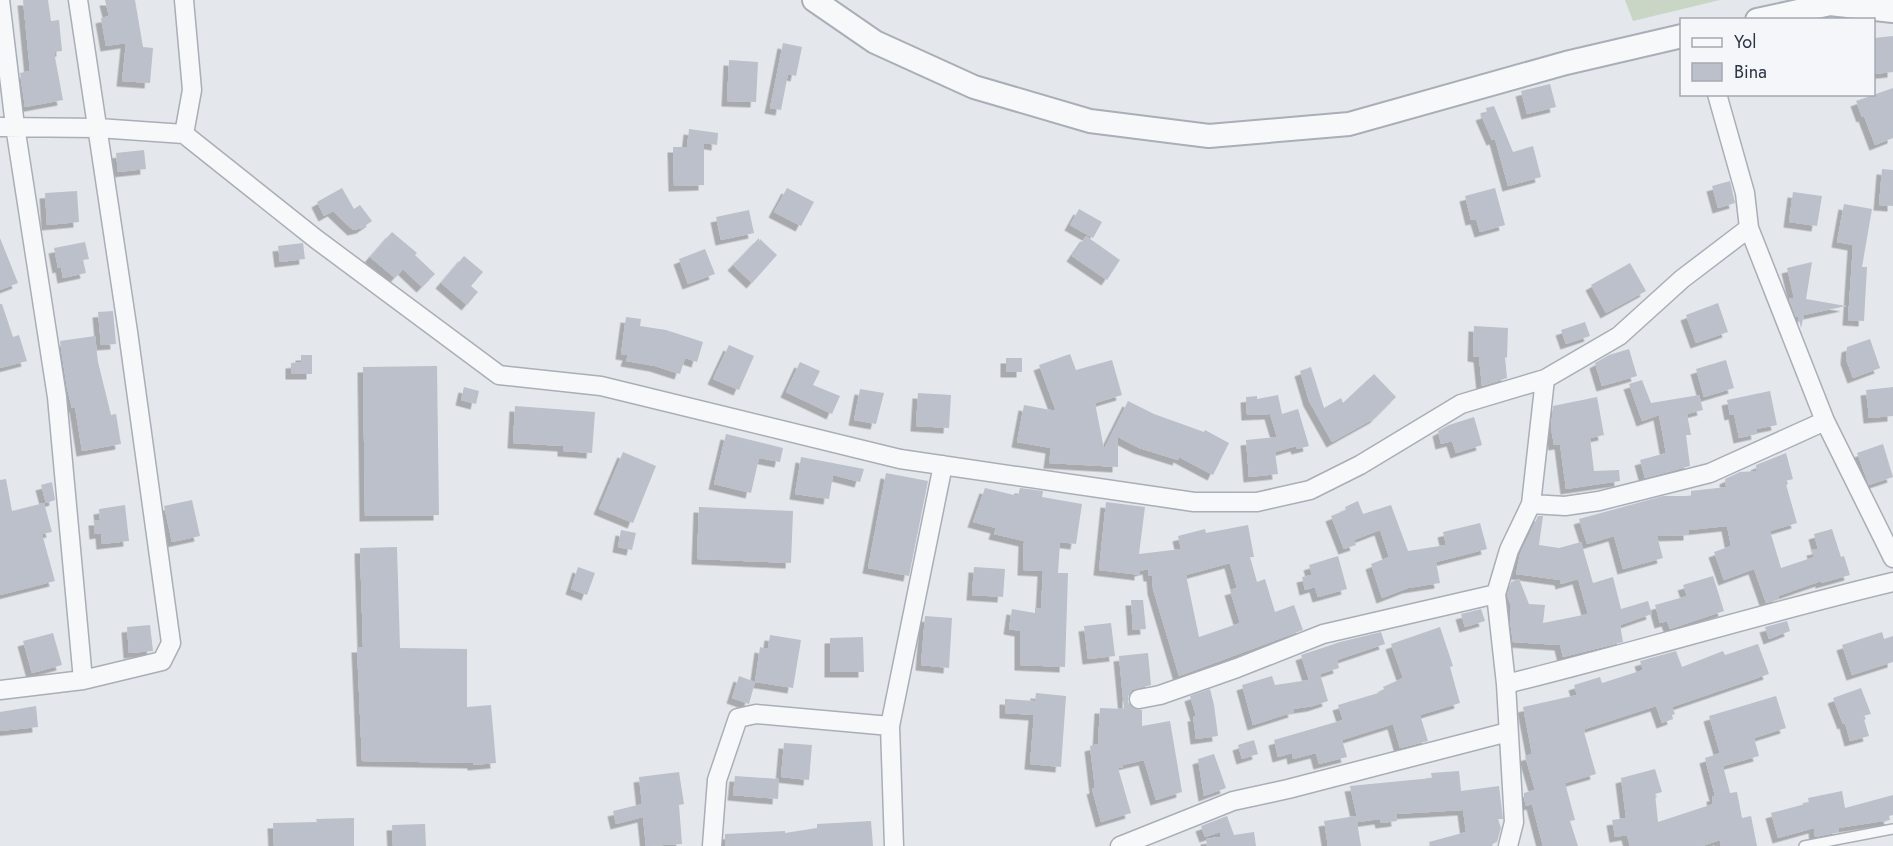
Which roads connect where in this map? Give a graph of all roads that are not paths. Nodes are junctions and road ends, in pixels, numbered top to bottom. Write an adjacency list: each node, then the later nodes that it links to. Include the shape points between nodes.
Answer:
1 (0, 0): 10 (street)
2 (78, 0): 11 (street)
3 (184, 0): 12 (street, via 192,90)
4 (814, 0): 8 (street, via 876,42 974,87 1089,121 1209,136 1349,124 1566,63)
5 (1831, 2): 6 (street); 7 (street)
6 (1893, 11)
7 (1765, 18)
8 (1680, 36)
9 (1718, 96): 13 (street, via 1745,193)
10 (8, 127): 11 (street); 21 (street, via 57,397)
11 (98, 128): 12 (street); 21 (street, via 171,643 162,661)
12 (184, 134): 16 (street, via 499,375 601,386 900,459)
13 (1749, 228): 14 (street, via 1682,279 1619,336); 15 (street)
14 (1545, 379): 16 (street, via 1461,404 1310,490 1257,502 1194,502); 17 (street)
15 (1825, 422): 17 (street, via 1710,473 1599,501 1565,506); 18 (street)
16 (943, 465): 25 (street)
17 (1531, 504): 20 (street, via 1509,550)
18 (1893, 558)
19 (1893, 582): 22 (street)
20 (1496, 594): 22 (street); 24 (street, via 1323,634 1226,672)
21 (83, 680): 23 (street)
22 (1506, 684): 26 (street)
23 (0, 690)
24 (1139, 699)
25 (890, 726): 29 (street, via 756,714 738,718 717,780); 30 (street)
26 (1508, 732): 28 (street, via 1514,822); 31 (street, via 1233,801)
27 (1893, 829): 32 (lane)
28 (1510, 844)
29 (712, 846)
30 (894, 846)
31 (1120, 846)
32 (1804, 846)

